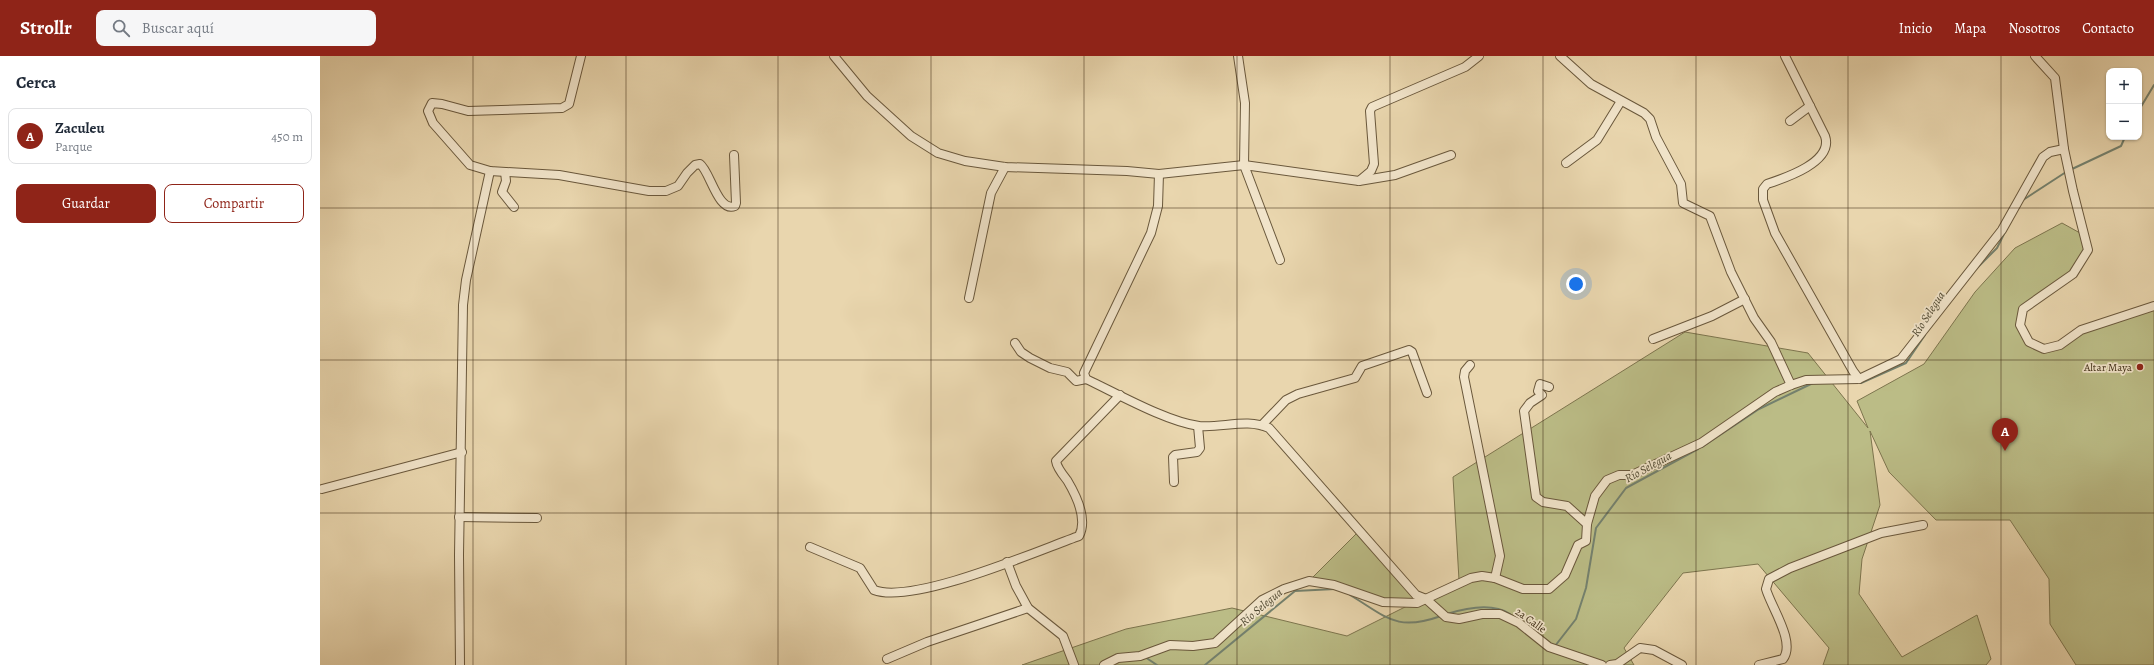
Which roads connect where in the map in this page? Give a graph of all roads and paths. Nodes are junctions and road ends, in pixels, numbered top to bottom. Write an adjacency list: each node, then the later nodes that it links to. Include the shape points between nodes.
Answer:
1 (581, 56): 17 (street, via 569,104 562,108 468,111 432,104 428,112 433,123 470,165)
2 (834, 56): 16 (street, via 867,96 912,136 938,153 965,161)
3 (1238, 56): 15 (street, via 1244,103)
4 (1479, 56): 20 (street, via 1465,67 1372,107 1370,111 1374,164)
5 (1560, 56): 8 (street, via 1591,84)
6 (1785, 56): 9 (street)
7 (2035, 56): 11 (street, via 2055,78)
8 (1621, 101): 14 (street, via 1597,140); 24 (street, via 1650,119 1656,137 1681,184 1683,203 1710,216 1731,272)
9 (1810, 106): 10 (street); 30 (street, via 1826,140 1824,152 1802,170 1766,184 1763,189 1763,200 1775,233)
10 (1790, 121)
11 (2064, 149): 25 (street, via 2088,250 2073,274 2022,309 2020,325 2029,342 2044,349 2060,345 2081,330); 30 (street, via 2050,152 2043,157 2002,230 1901,359)
12 (734, 155): 18 (street, via 736,203 732,208 717,195 704,167 700,164 695,165 687,173 678,186 666,191 649,191 559,175)
13 (1451, 155): 20 (street, via 1395,175)
14 (1566, 163)
15 (1244, 165): 19 (street); 20 (street); 22 (street)
16 (1005, 167): 19 (street); 23 (street, via 991,193)
17 (490, 171): 18 (street); 37 (street, via 463,305)
18 (505, 172): 21 (street, via 506,181 502,192)
19 (1159, 174): 29 (street, via 1158,206 1151,233 1084,373)
20 (1359, 181)
21 (514, 207)
22 (1280, 260)
23 (969, 298)
24 (1745, 299): 26 (street, via 1712,316); 31 (street, via 1754,318 1771,342)
25 (2154, 306)
26 (1653, 338)
27 (1015, 343): 29 (street, via 1021,352 1050,368 1067,372 1076,380)
28 (1470, 365): 46 (street, via 1464,377 1500,556)
29 (1086, 379): 34 (street)
30 (1859, 379): 31 (street, via 1806,380)
31 (1791, 385): 42 (street, via 1775,392 1701,443 1632,475 1619,475 1607,480 1595,496)
32 (1549, 387): 42 (street, via 1540,384 1538,391 1542,395 1524,411 1536,498 1543,502 1567,506)
33 (1427, 393): 35 (street, via 1412,352 1406,351 1362,366 1355,378 1298,394 1286,400)
34 (1120, 394): 36 (street, via 1172,418); 45 (street, via 1056,462 1073,491 1082,518 1083,529 1079,536)
35 (1262, 425): 36 (street, via 1256,423); 47 (street, 2a Calle, via 1269,428 1416,596)
36 (1198, 426): 38 (street, via 1200,448 1197,452 1173,457)
37 (462, 452): 39 (street); 40 (street)
38 (1174, 482)
39 (322, 489)
40 (459, 517): 41 (street); 50 (street)
41 (537, 518)
42 (1587, 524): 46 (street, via 1586,541 1578,545 1565,575 1549,589 1523,589)
43 (1922, 525): 56 (street, via 1881,534 1790,568 1769,579 1766,589 1783,628 1788,648 1783,659)
44 (810, 547): 45 (street, via 860,568 877,591 925,590)
45 (1007, 562): 48 (street)
46 (1495, 578): 47 (street, via 1471,578)
47 (1426, 599): 52 (street, via 1417,603 1383,602 1334,585 1309,581 1262,600 1215,642 1193,646 1170,645); 53 (street, 2a Calle, via 1444,615 1459,619 1482,614 1500,614 1519,623 1550,647)
48 (1028, 608): 49 (street, via 927,642); 51 (street, via 1063,636)
49 (887, 659)
50 (460, 665)
51 (1074, 665)
52 (1104, 665)
53 (1602, 665)
54 (1610, 665): 55 (street, via 1618,664 1640,648 1654,650)
55 (1682, 665)
56 (1759, 665)

